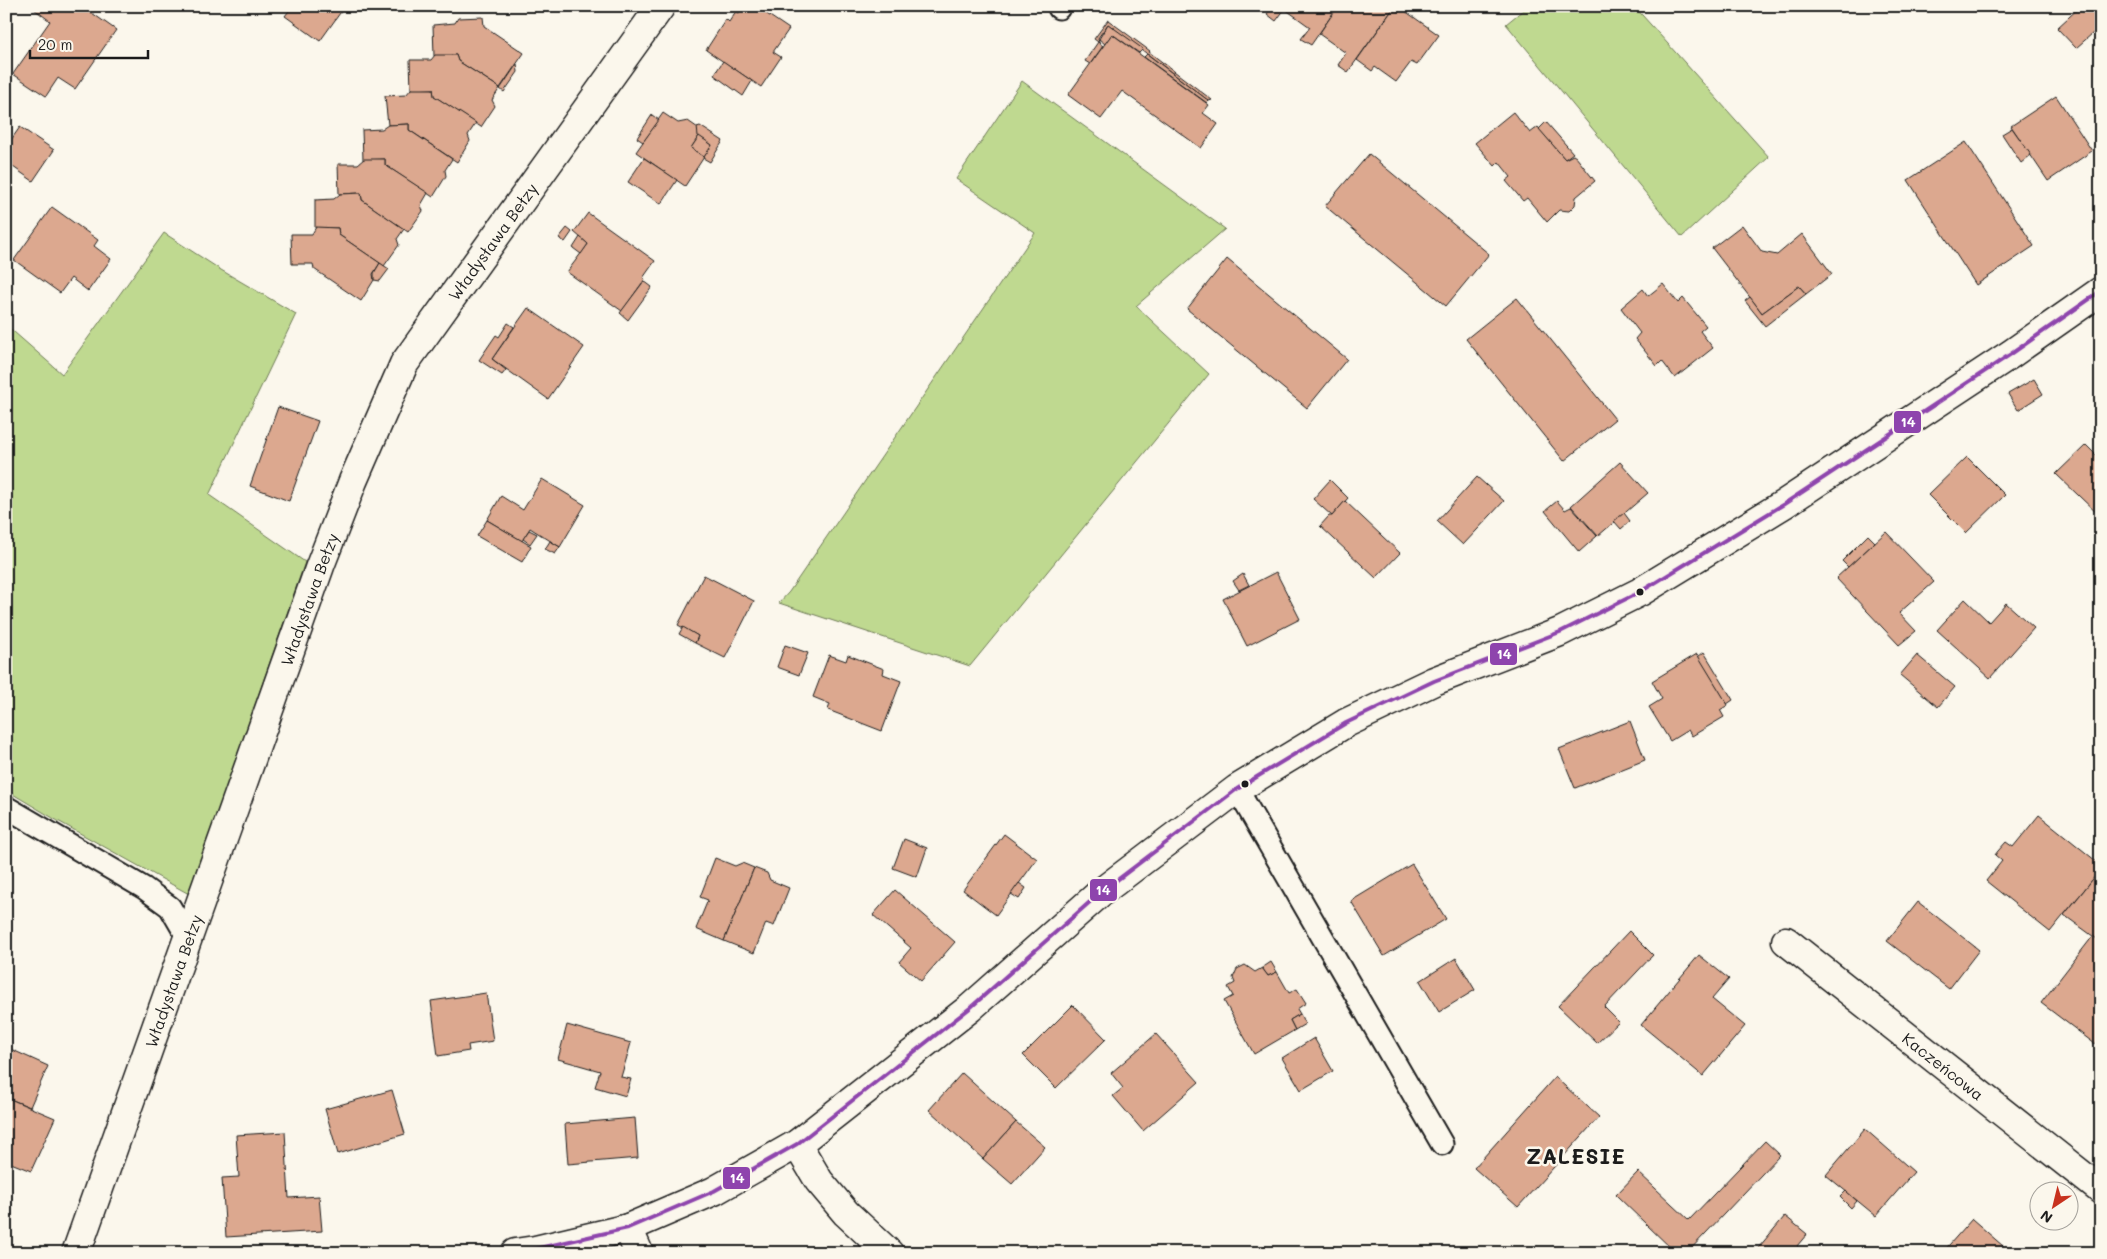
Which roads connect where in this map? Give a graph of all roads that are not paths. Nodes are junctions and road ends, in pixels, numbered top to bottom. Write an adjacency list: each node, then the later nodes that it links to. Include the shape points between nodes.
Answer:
1 (662, 6): 5 (street, Władysława Bełzy, via 404,364 320,566)
2 (2101, 291): 3 (street, via 1784,504 1640,592 1560,632 1434,681 1346,723)
3 (1237, 789): 7 (street, via 1100,892 970,1008); 8 (lane)
4 (6, 807): 5 (lane, via 150,892 170,907)
5 (188, 938): 11 (street, Władysława Bełzy)
6 (1786, 941): 9 (street, Kaczeńcowa)
7 (797, 1144): 10 (street, via 714,1191); 14 (street, via 819,1181 846,1213)
8 (1442, 1144)
9 (2101, 1190)
10 (628, 1228): 12 (street); 13 (street)
11 (76, 1253)
12 (514, 1253)
13 (639, 1253)
14 (890, 1253)

